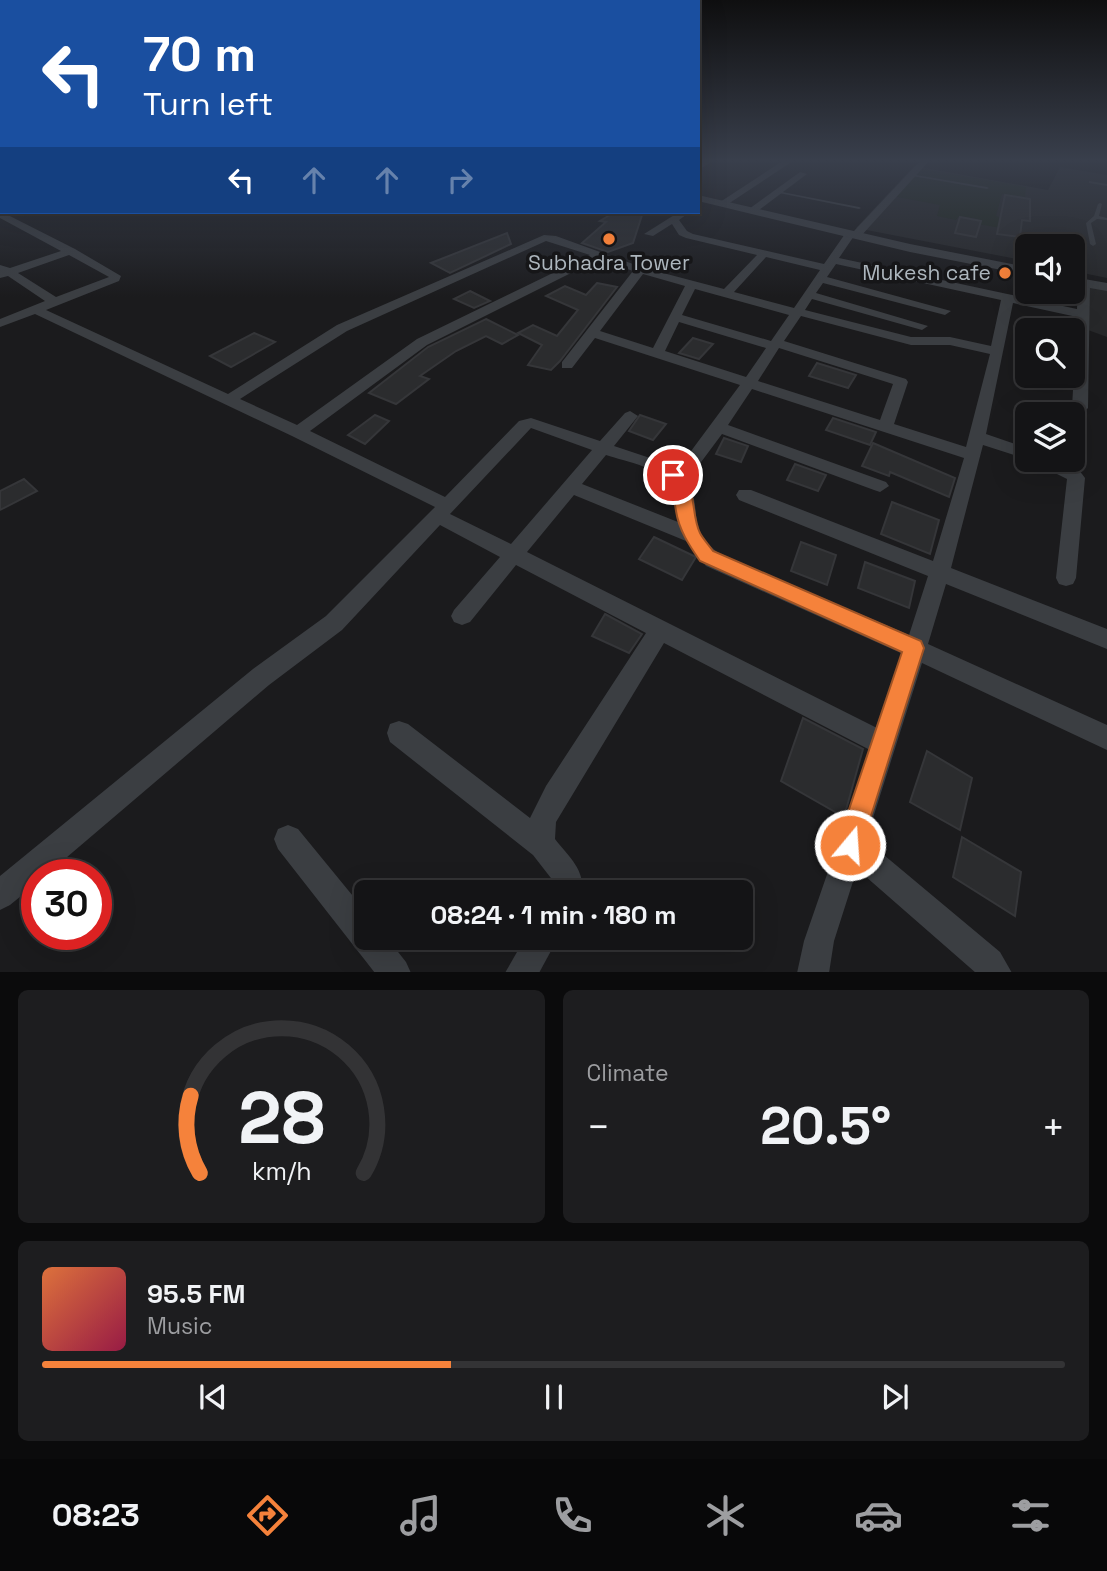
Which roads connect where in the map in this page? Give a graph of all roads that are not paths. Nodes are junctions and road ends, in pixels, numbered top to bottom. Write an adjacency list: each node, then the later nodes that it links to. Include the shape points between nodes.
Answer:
1 (728, 205): 7 (street)
2 (760, 205): 7 (street)
3 (846, 205): 6 (lane)
4 (882, 205): 13 (street)
5 (1100, 205): 10 (lane)
6 (859, 208)
7 (752, 211): 13 (street)
8 (0, 214): 15 (street)
9 (668, 214): 12 (street); 16 (street, via 690,236)
10 (1096, 217): 11 (lane); 14 (lane, via 1088,223)
11 (1107, 219)
12 (649, 234)
13 (854, 234): 18 (street); 19 (street)
14 (1093, 244)
15 (71, 251): 21 (street); 30 (street, via 115,279)
16 (764, 253): 19 (street); 27 (street)
17 (597, 256): 20 (street); 45 (street, via 544,238 351,324); 50 (street, via 422,342)
18 (1015, 267)
19 (827, 269): 28 (street); 29 (street); 33 (street)
20 (640, 270): 25 (street); 39 (street)
21 (3, 271): 30 (street)
22 (1085, 280): 23 (street)
23 (1107, 281)
24 (1085, 282): 26 (street)
25 (692, 284): 27 (street); 36 (street)
26 (1107, 287)
27 (726, 294): 34 (street)
28 (809, 296): 34 (street); 38 (street)
29 (1008, 298): 35 (street); 41 (street)
30 (56, 303): 32 (street)
31 (1080, 304): 35 (street)
32 (36, 310): 37 (street); 45 (street)
33 (945, 311)
34 (797, 312): 40 (street); 41 (street, via 911,341 950,341)
35 (1081, 314): 46 (street)
36 (676, 317): 40 (street); 42 (street)
37 (0, 323)
38 (922, 326)
39 (594, 332): 42 (street); 43 (street)
40 (775, 344): 44 (street); 49 (street, via 901,382)
41 (998, 352): 51 (street)
42 (657, 353): 44 (street)
43 (567, 365)
44 (748, 383): 48 (street); 49 (street)
45 (227, 401): 50 (street)
46 (1080, 402)
47 (630, 416): 52 (street)
48 (719, 427): 55 (street); 56 (street)
49 (885, 427): 51 (street)
50 (298, 432): 59 (street)
51 (975, 446): 53 (street); 62 (street)
52 (605, 448): 55 (street, via 664,470); 57 (street); 59 (street, via 531,423 525,425)
53 (1015, 452)
54 (1072, 472): 63 (street, via 1076,478)
55 (678, 481): 60 (street)
56 (880, 486)
57 (572, 487): 60 (street); 61 (street)
58 (745, 495): 62 (street)
59 (443, 511): 61 (street); 75 (street, via 334,623 261,677)
60 (692, 536): 67 (street, via 713,560)
61 (514, 555): 64 (street); 65 (street)
62 (938, 573): 66 (street); 67 (street)
63 (1066, 578)
64 (462, 617)
65 (660, 630): 70 (street); 72 (street, via 555,795 540,829)
66 (1107, 639)
67 (914, 648): 69 (street); 70 (street)
68 (399, 733): 72 (street)
69 (1107, 738)
70 (883, 744): 73 (street)
71 (288, 839): 76 (street)
72 (542, 845): 74 (street)
73 (850, 845): 81 (street); 82 (street)
74 (568, 880)
75 (0, 895)
76 (354, 921)
77 (377, 950): 79 (street)
78 (535, 950): 80 (street)
79 (395, 972)
80 (521, 972)
81 (813, 972)
82 (996, 972)

